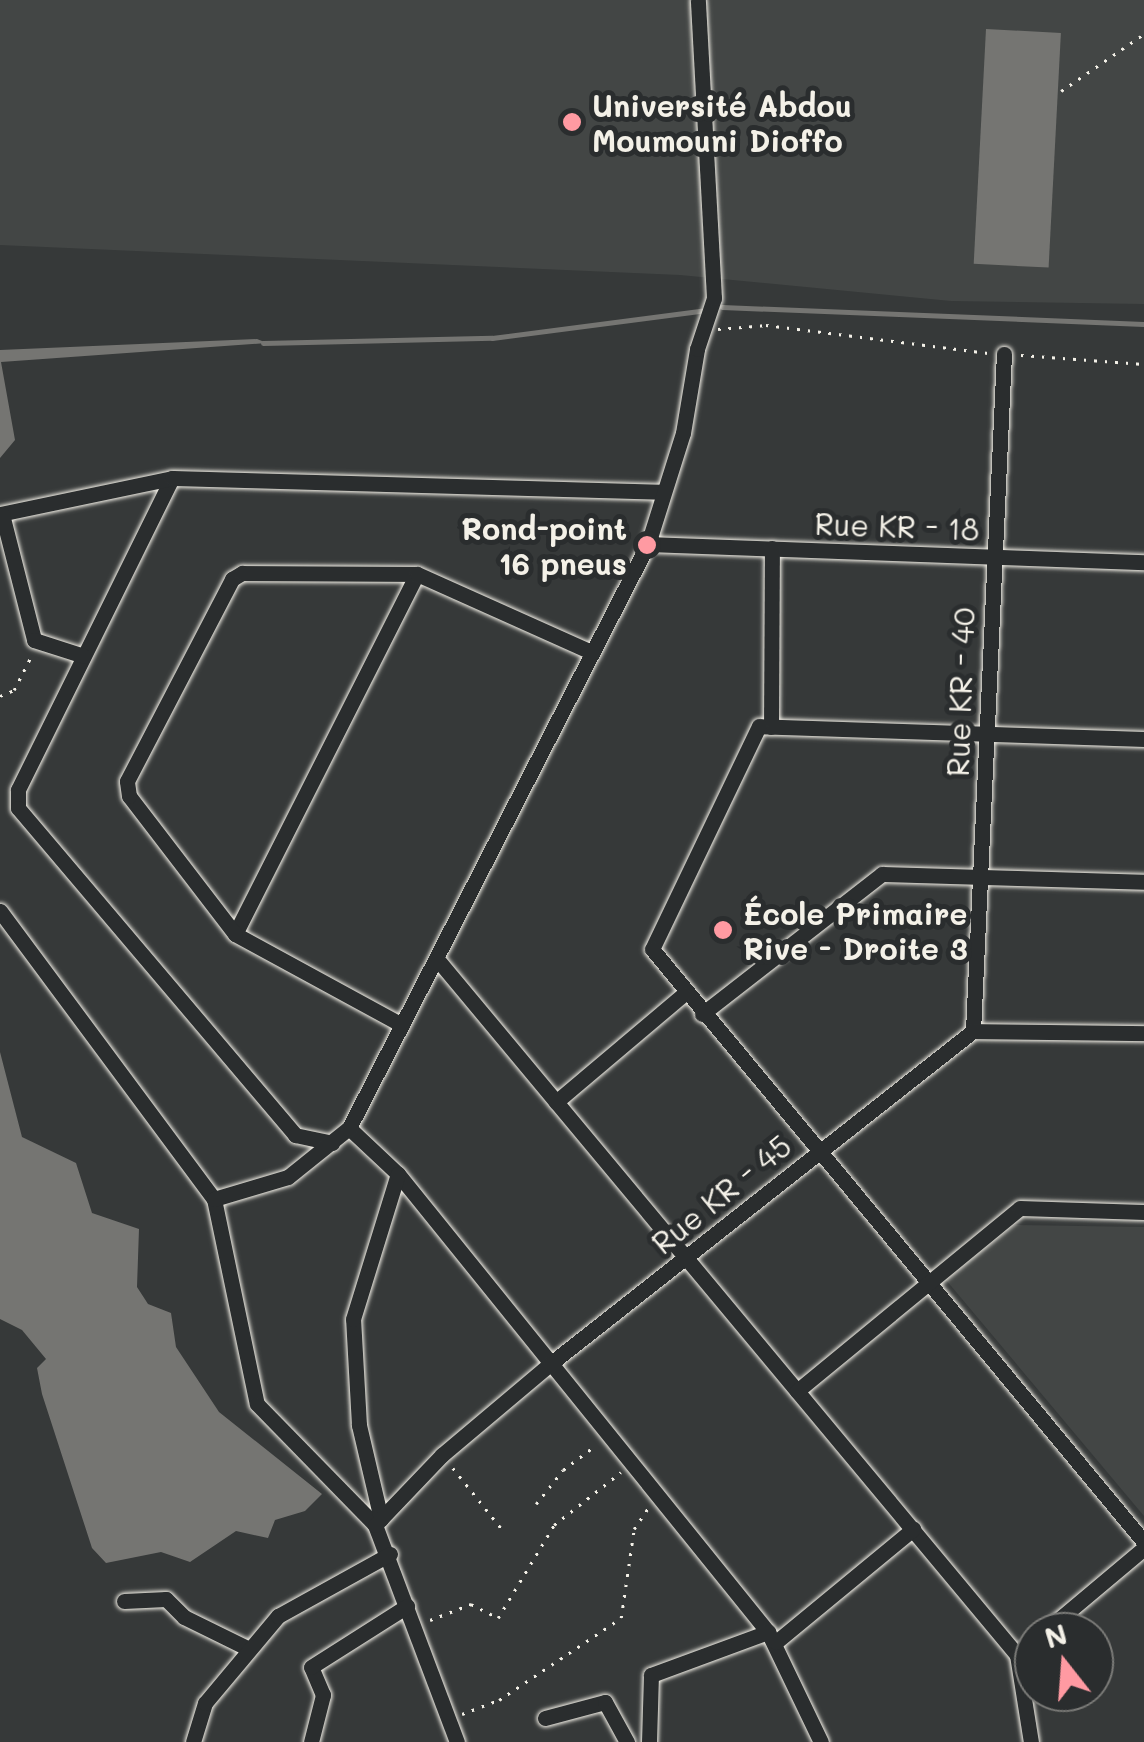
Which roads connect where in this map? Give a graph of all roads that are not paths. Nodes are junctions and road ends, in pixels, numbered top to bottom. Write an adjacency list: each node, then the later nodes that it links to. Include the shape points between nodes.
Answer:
1 (698, 0): 4 (street, via 714,298 701,330 683,433)
2 (1004, 354): 8 (street, Rue KR - 40)
3 (172, 478): 4 (street); 5 (street); 12 (street)
4 (662, 492): 6 (street)
5 (1, 514): 12 (street, via 34,640)
6 (648, 544): 7 (street, Rue KR - 18); 11 (street)
7 (772, 548): 8 (street, Rue KR - 18); 13 (street)
8 (993, 557): 9 (street, Rue KR - 18); 14 (street, Rue KR - 40)
9 (1144, 562)
10 (416, 574): 11 (street); 19 (street); 19 (street, via 236,575 127,781 129,796)
11 (591, 652): 20 (street)
12 (84, 656): 28 (street, via 18,790 18,808 295,1135)
13 (771, 727): 14 (street); 21 (street, via 759,726 652,938 655,958)
14 (986, 734): 15 (street); 16 (street, Rue KR - 40)
15 (1144, 739)
16 (980, 878): 17 (street); 22 (street, via 890,872 872,878); 24 (street, Rue KR - 40)
17 (1144, 882)
18 (0, 911): 31 (street)
19 (235, 934): 23 (street)
20 (437, 959): 23 (street); 26 (street)
21 (684, 994): 22 (street); 26 (street)
22 (702, 1014): 29 (street)
23 (402, 1025): 27 (street)
24 (973, 1031): 25 (street); 29 (street, Rue KR - 45)
25 (1144, 1033)
26 (556, 1102): 33 (street)
27 (349, 1128): 28 (street); 30 (street)
28 (332, 1142): 31 (street, via 288,1177)
29 (816, 1154): 33 (street, Rue KR - 45); 34 (street)
30 (398, 1174): 35 (street); 37 (street, via 353,1319 360,1426)
31 (214, 1199): 37 (street, via 257,1404)
32 (1144, 1212): 34 (street, via 1020,1208)
33 (686, 1258): 35 (street, Rue KR - 45); 36 (street)
34 (924, 1283): 36 (street); 39 (street)
35 (550, 1364): 37 (street, Rue KR - 45, via 442,1455); 44 (street)
36 (797, 1391): 38 (street)
37 (378, 1522): 40 (street)
38 (913, 1530): 44 (street); 46 (street)
39 (1144, 1545): 43 (street)
40 (390, 1554): 42 (street); 45 (street, via 308,1594)
41 (124, 1600): 45 (street, via 166,1599 184,1617)
42 (407, 1606): 49 (street); 51 (street, via 310,1666 323,1694)
43 (1067, 1612)
44 (772, 1637): 54 (street, via 651,1676); 55 (street)
45 (250, 1649): 50 (street, via 206,1703)
46 (1014, 1651)
47 (1026, 1712): 56 (street)
48 (545, 1718): 53 (street, via 605,1702)
49 (456, 1740): 52 (street)
50 (193, 1742)
51 (311, 1742)
52 (438, 1742)
53 (628, 1742)
54 (649, 1742)
55 (820, 1742)
56 (1031, 1742)

